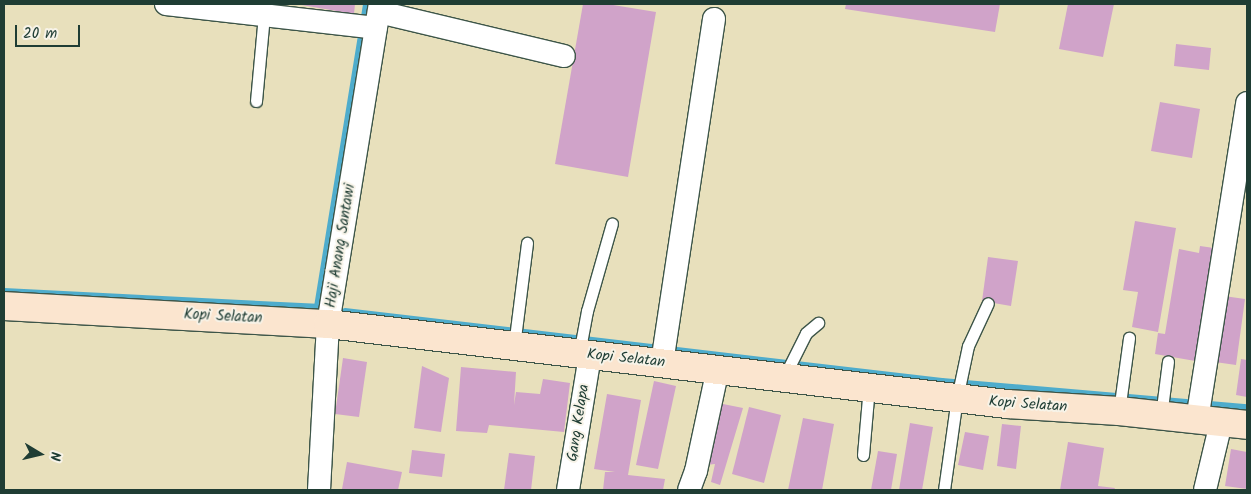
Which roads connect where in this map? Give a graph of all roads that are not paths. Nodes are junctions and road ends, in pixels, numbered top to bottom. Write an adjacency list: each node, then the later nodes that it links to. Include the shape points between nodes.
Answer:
1 (166, 4): 2 (street)
2 (264, 15): 3 (street); 6 (lane)
3 (371, 19): 5 (street); 13 (street, Haji Anang Santawi)
4 (714, 19): 17 (street)
5 (564, 56)
6 (256, 101)
7 (1247, 103): 25 (street)
8 (612, 223): 16 (lane, via 587,311)
9 (527, 243): 15 (lane)
10 (988, 303): 22 (lane, via 968,346)
11 (4, 306): 13 (street, Kopi Selatan)
12 (818, 323): 20 (lane, via 806,333)
13 (328, 324): 15 (street, Kopi Selatan); 27 (street, Haji Anang Santawi)
14 (1129, 338): 23 (lane)
15 (514, 346): 16 (street, Kopi Selatan)
16 (584, 354): 17 (street, Kopi Selatan); 28 (street, Gang Kelapa)
17 (662, 358): 19 (street, Kopi Selatan)
18 (1168, 361): 24 (lane)
19 (718, 368): 20 (street, Kopi Selatan); 29 (street)
20 (784, 377): 21 (street, Kopi Selatan)
21 (869, 387): 22 (street, Kopi Selatan); 26 (lane)
22 (957, 398): 23 (street, Kopi Selatan); 30 (lane)
23 (1120, 411): 24 (street, Kopi Selatan)
24 (1160, 416): 25 (street, Kopi Selatan)
25 (1222, 423): 31 (street)
26 (863, 455)
27 (319, 490)
28 (568, 490)
29 (690, 490)
30 (944, 490)
31 (1205, 490)

